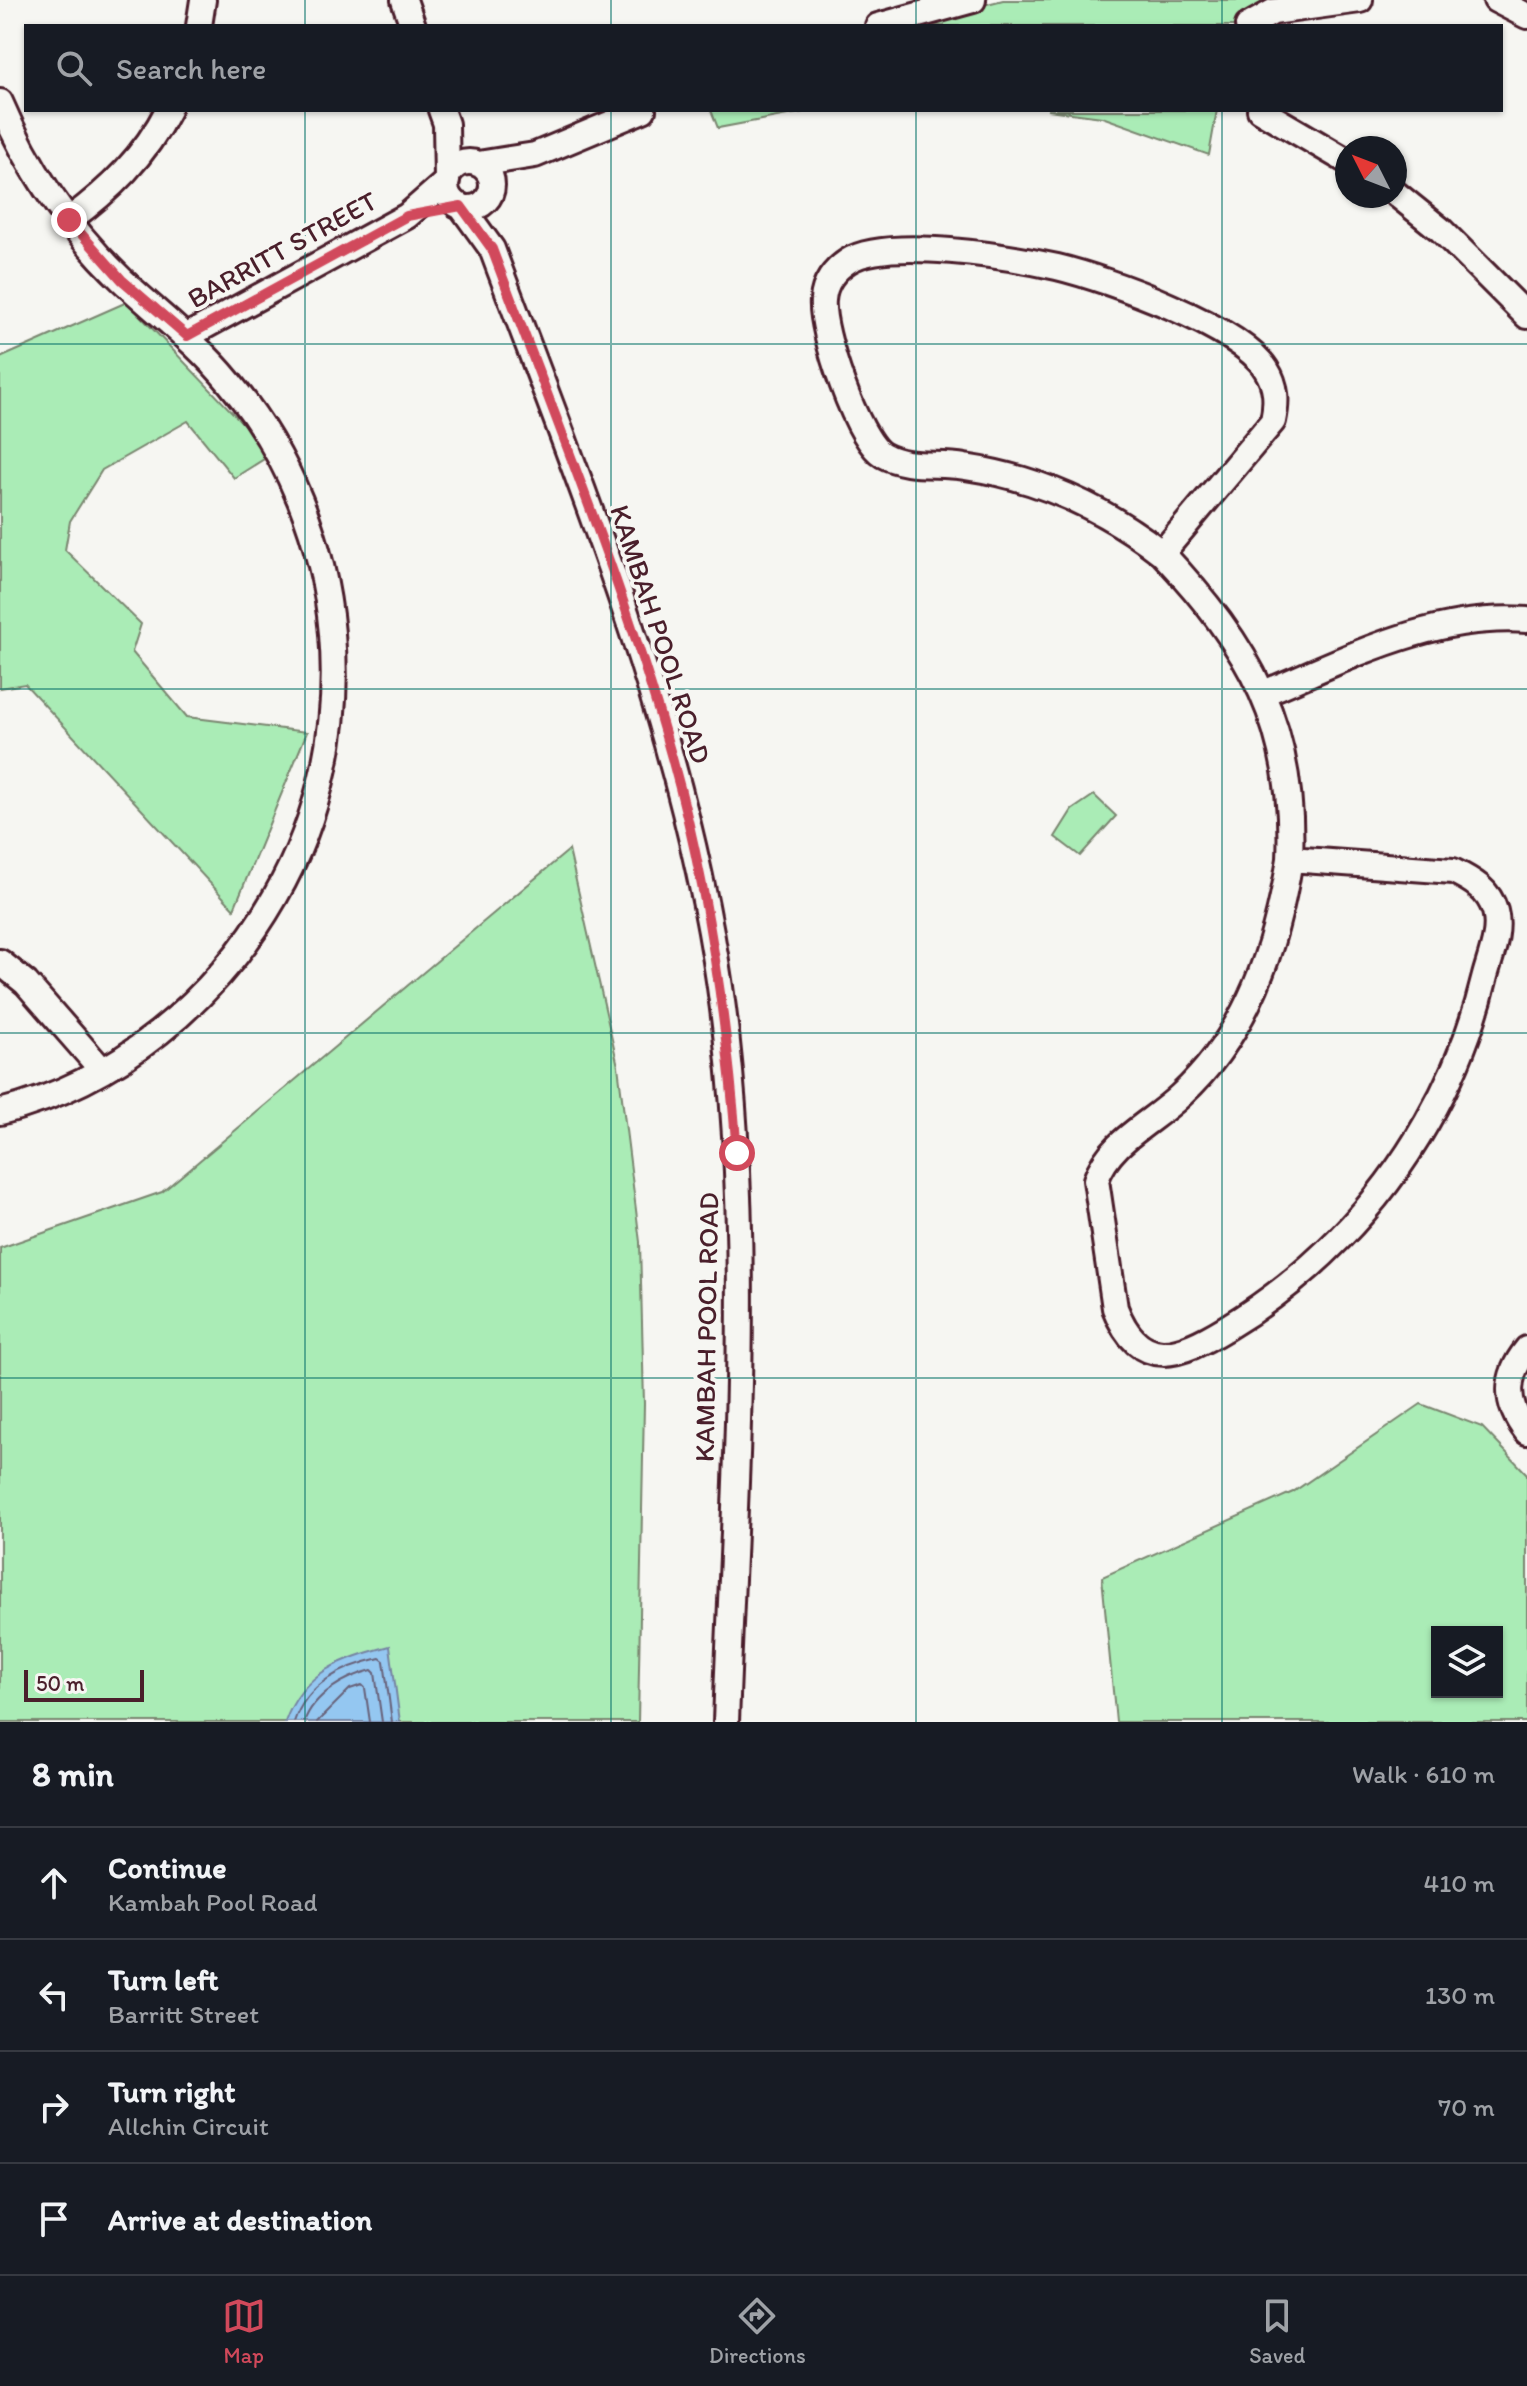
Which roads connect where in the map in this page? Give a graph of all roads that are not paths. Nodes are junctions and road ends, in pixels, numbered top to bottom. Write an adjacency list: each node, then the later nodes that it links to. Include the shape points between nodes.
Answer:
1 (203, 0): 7 (street)
2 (404, 0): 8 (street)
3 (973, 0): 9 (street)
4 (1360, 0): 10 (street, via 1273,12)
5 (1496, 0): 6 (street)
6 (1527, 16)
7 (199, 24)
8 (412, 24)
9 (885, 24)
10 (1252, 24)
11 (0, 102): 16 (street)
12 (167, 112): 25 (street, via 135,162)
13 (638, 112): 18 (street)
14 (1263, 112): 17 (street)
15 (444, 117): 19 (street); 20 (street)
16 (5, 128): 25 (street)
17 (1335, 154)
18 (535, 155): 19 (street); 21 (street)
19 (476, 163): 20 (street, via 457,165); 21 (street, via 489,173)
20 (447, 180): 23 (street, via 448,194); 24 (street, BARRITT STREET)
21 (491, 193): 23 (street, via 478,206); 26 (street, KAMBAH POOL ROAD)
22 (1407, 203): 27 (street)
23 (460, 206): 24 (street, BARRITT STREET); 26 (street, KAMBAH POOL ROAD)
24 (407, 216): 28 (street, BARRITT STREET)
25 (69, 220): 28 (street, via 122,280)
26 (492, 249): 38 (street, KAMBAH POOL ROAD, via 661,719 700,874 720,986 733,1098 740,1265)
27 (1527, 316)
28 (187, 336): 34 (street, via 254,415 306,512 329,602 332,724 312,815 291,869 260,922 186,1010)
29 (1162, 553): 29 (street, via 1273,421 1274,386 1252,353 1139,293 1019,259 929,250 871,253 836,270 823,296 824,327 862,428 880,453 900,463 961,466 1031,480 1099,510); 31 (street, via 1233,636)
30 (1527, 620): 31 (street, via 1452,622 1414,631)
31 (1264, 693): 32 (street, via 1283,755)
32 (1290, 859): 32 (street, via 1453,871 1474,881 1490,900 1497,928 1479,1001 1427,1122 1351,1227 1252,1312 1189,1350 1152,1350 1129,1332 1115,1308 1096,1180 1113,1149 1182,1095 1231,1035 1266,964 1282,913)
33 (0, 962): 34 (street, via 26,983)
34 (102, 1070): 35 (street)
35 (0, 1112)
36 (1527, 1349): 37 (street, via 1509,1386 1514,1413)
37 (1527, 1432)
38 (726, 1722)

